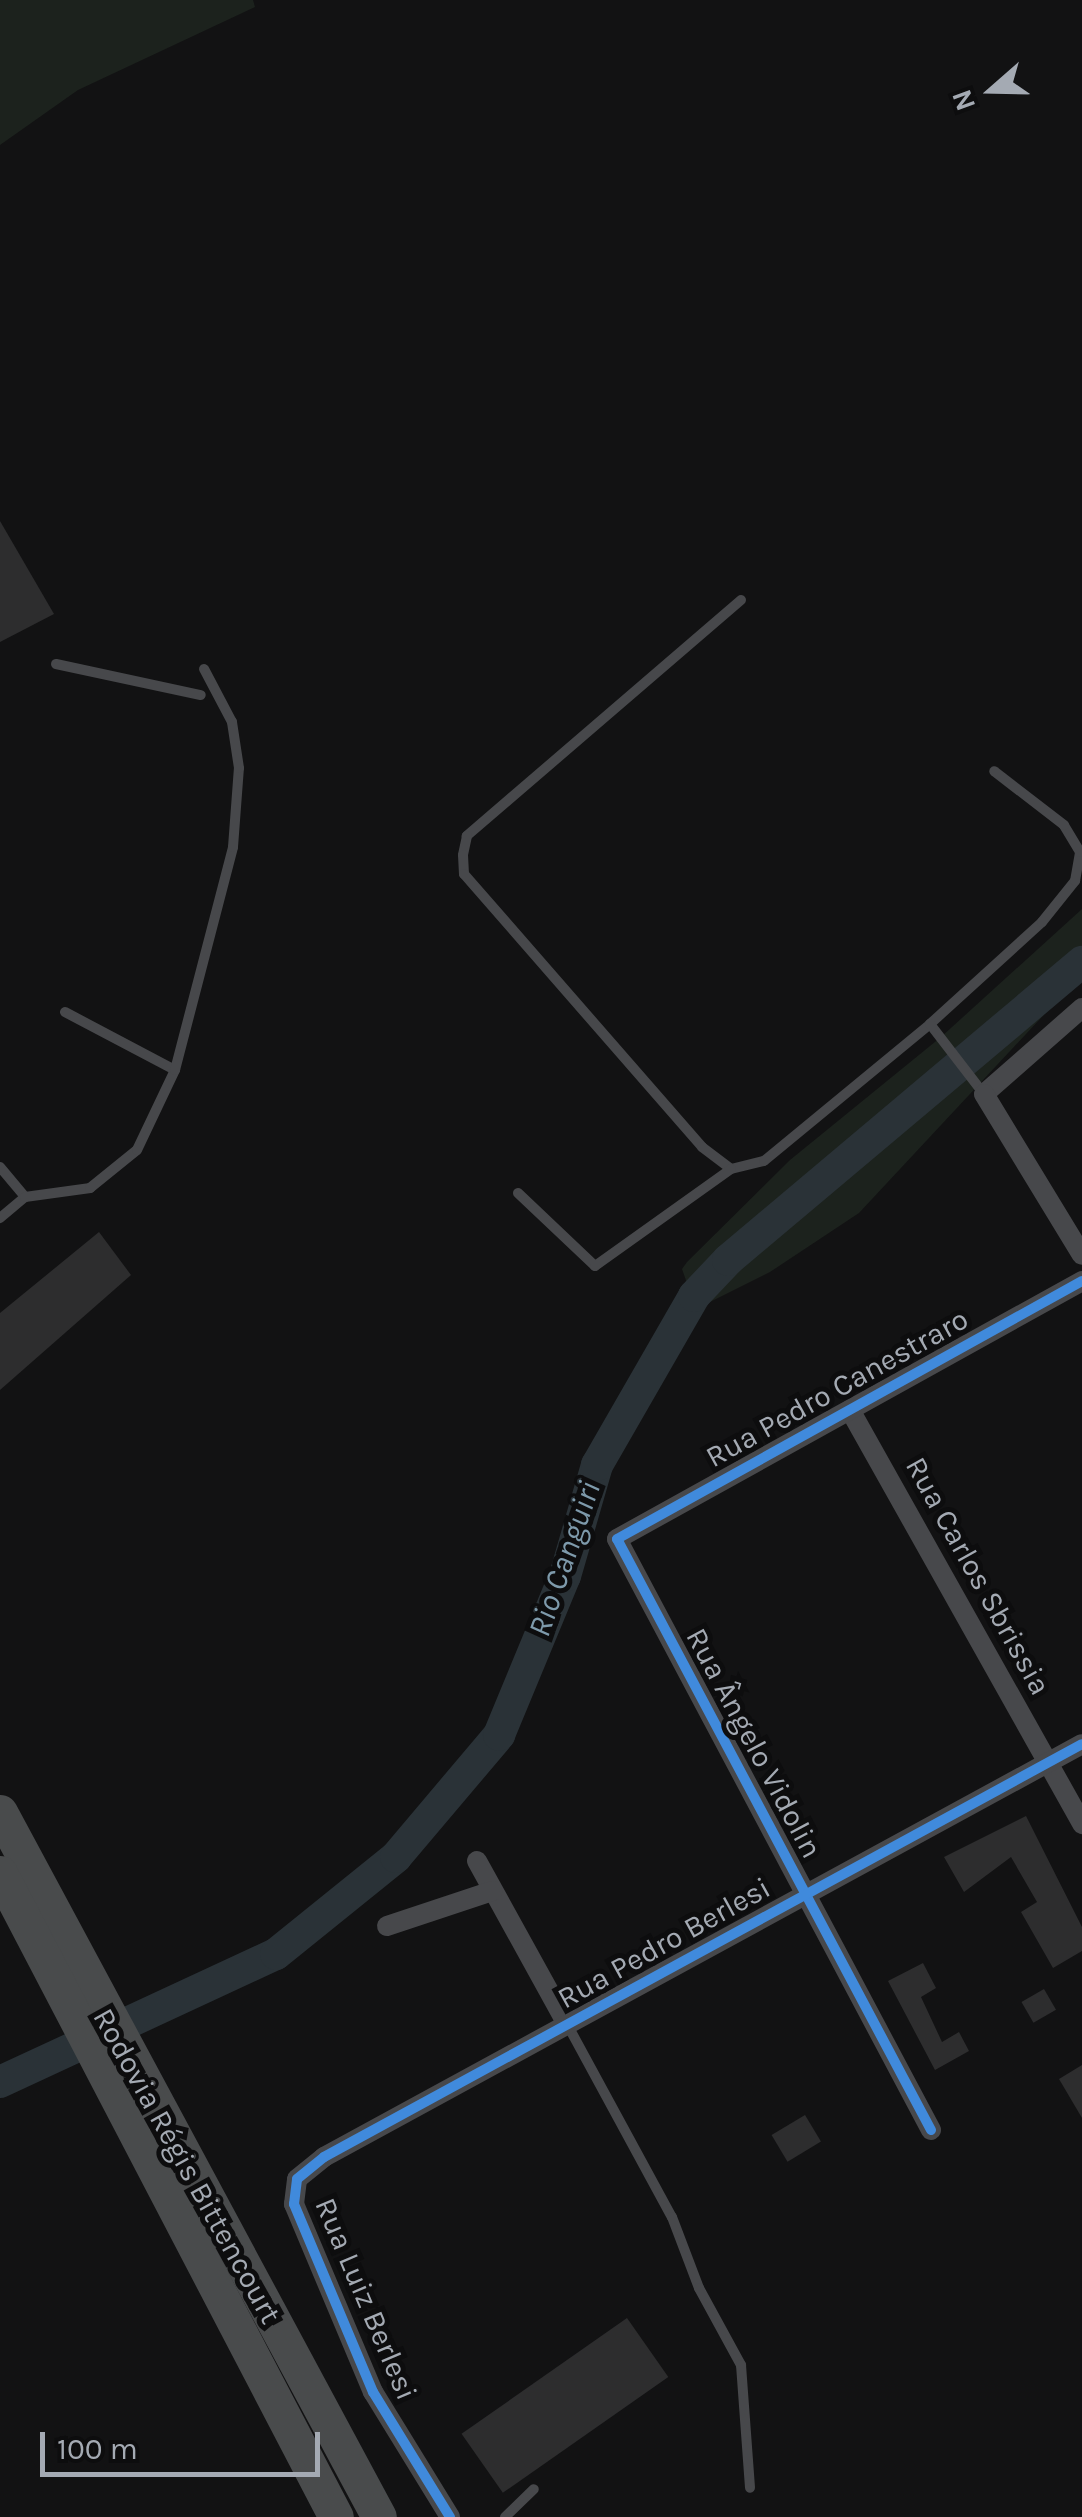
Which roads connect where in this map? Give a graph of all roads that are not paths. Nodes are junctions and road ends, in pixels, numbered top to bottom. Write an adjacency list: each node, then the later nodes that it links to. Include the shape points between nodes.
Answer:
1 (741, 600): 12 (lane, via 467,836 462,855 464,874 702,1147)
2 (56, 664): 4 (lane)
3 (204, 669): 9 (lane, via 232,722 239,768 233,848)
4 (200, 695)
5 (994, 771): 8 (lane, via 1064,826 1080,852 1075,882 1042,922)
6 (1082, 1008): 10 (street)
7 (65, 1012): 9 (lane)
8 (930, 1024): 10 (lane); 12 (lane, via 764,1161)
9 (174, 1070): 14 (lane, via 137,1150 90,1188)
10 (980, 1089): 16 (street)
11 (0, 1167): 14 (lane)
12 (731, 1170): 13 (lane, via 595,1266)
13 (518, 1193)
14 (26, 1197): 15 (lane)
15 (0, 1218)
16 (1082, 1255)
17 (1082, 1281): 18 (street, Rua Pedro Canestraro)
18 (850, 1410): 19 (street, Rua Pedro Canestraro); 21 (street, Rua Carlos Sbrissia)
19 (617, 1539): 27 (street, Rua Ângelo Vidolin)
20 (1082, 1744): 21 (street, Rua Pedro Berlesi)
21 (1048, 1762): 23 (street, Rua Carlos Sbrissia); 27 (street, Rua Pedro Berlesi)
22 (0, 1812): 29 (highway, Rodovia Régis Bittencourt)
23 (1082, 1824)
24 (476, 1861): 26 (street)
25 (0, 1873): 29 (highway, Rodovia Régis Bittencourt)
26 (492, 1891): 28 (street); 30 (street)
27 (807, 1894): 30 (street, Rua Pedro Berlesi); 32 (street, Rua Ângelo Vidolin)
28 (387, 1926)
29 (82, 2002): 31 (highway, Rodovia Régis Bittencourt)
30 (567, 2024): 33 (street, Rua Pedro Berlesi); 34 (lane, via 672,2217 699,2288 741,2365)
31 (118, 2070): 36 (highway, Rodovia Régis Bittencourt); 37 (highway, Rodovia Régis Bittencourt)
32 (931, 2130)
33 (324, 2157): 38 (street, Rua Luiz Berlesi, via 297,2179 294,2204 373,2392)
34 (750, 2488)
35 (534, 2490): 39 (lane)
36 (336, 2517)
37 (379, 2517)
38 (450, 2517)
39 (506, 2517)

